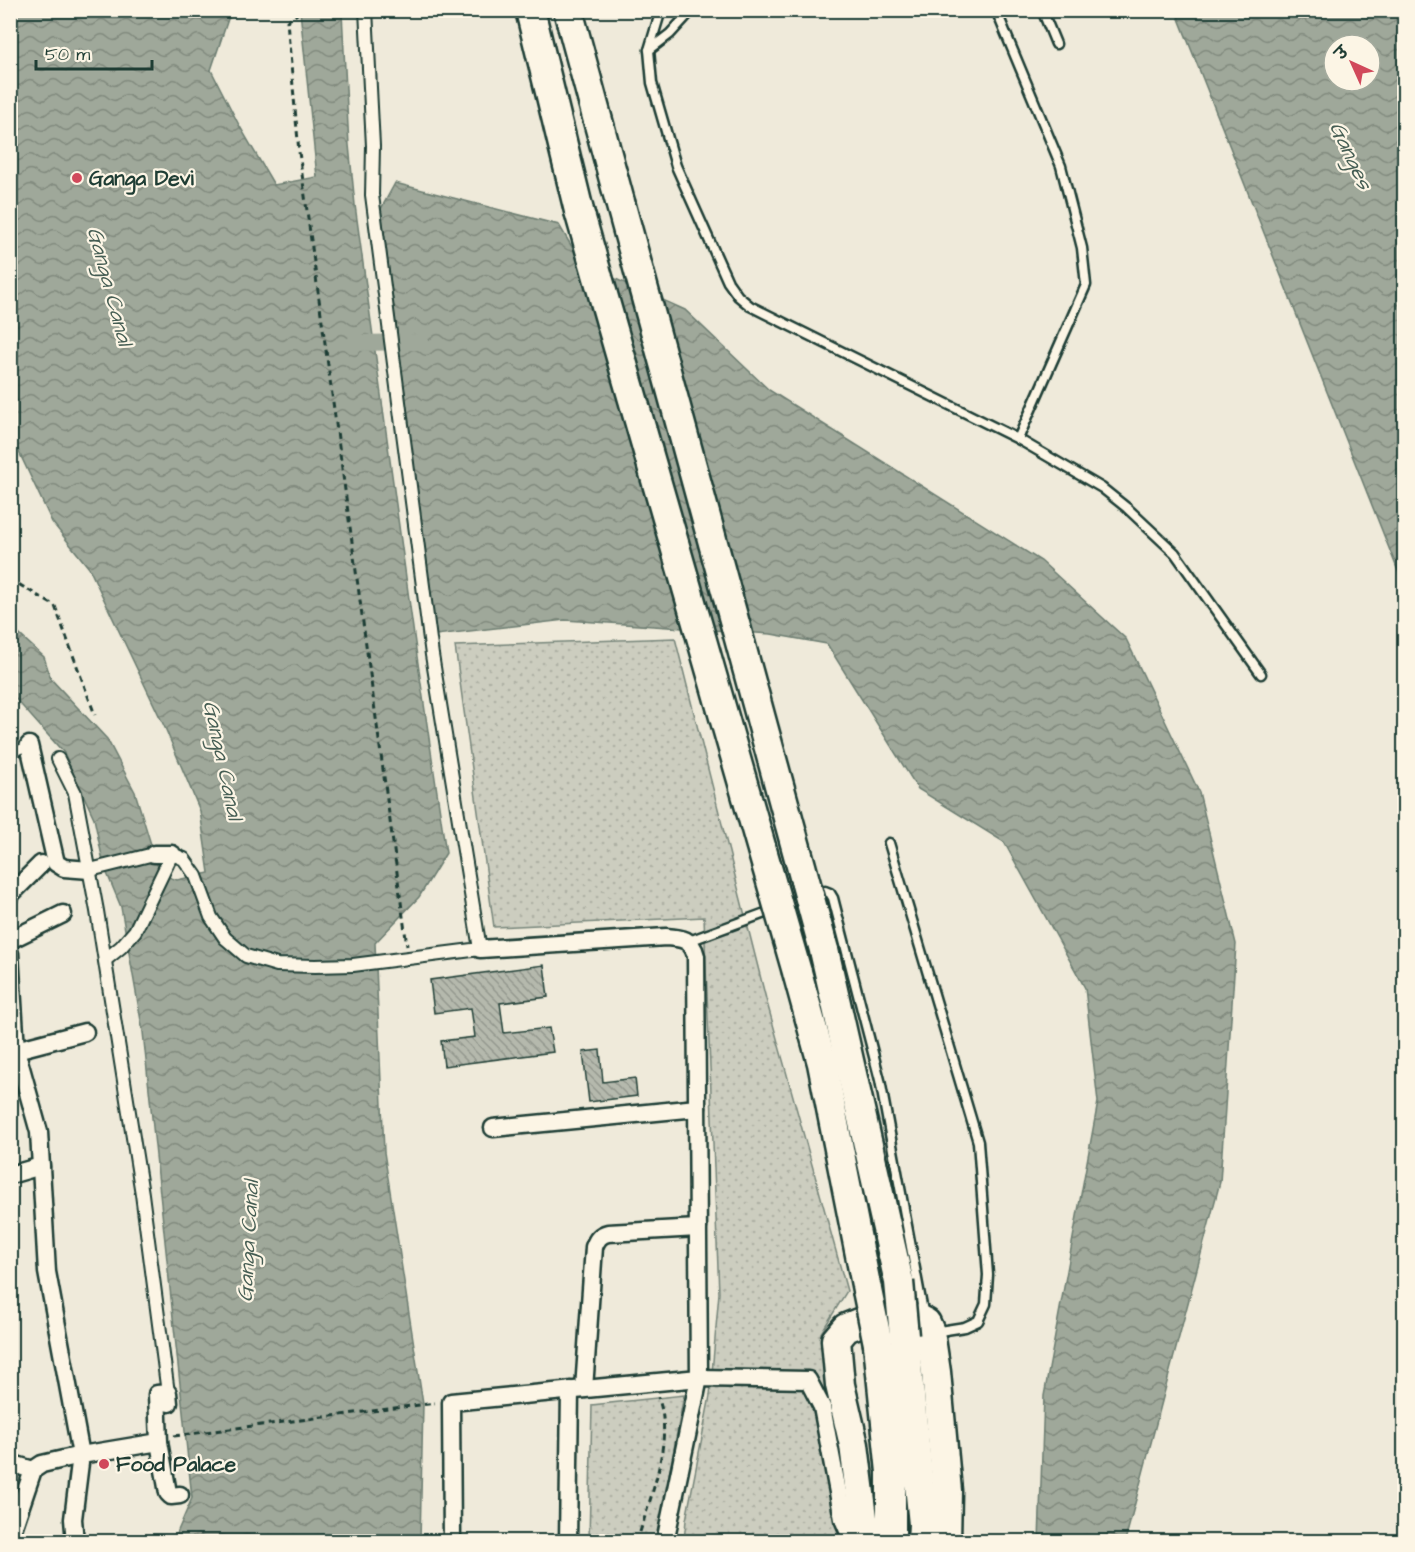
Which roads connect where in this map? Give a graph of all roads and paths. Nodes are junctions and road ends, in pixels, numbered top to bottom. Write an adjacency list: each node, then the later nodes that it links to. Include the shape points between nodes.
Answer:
1 (358, 10): 25 (path, via 300,12 287,21 299,152)
2 (366, 10): 28 (street, via 372,195 432,655)
3 (530, 10): 38 (highway, bridge, via 579,211 822,1064 867,1290)
4 (568, 10): 38 (highway, bridge, via 824,950)
5 (661, 10): 10 (lane)
6 (692, 10): 10 (lane)
7 (996, 10): 11 (lane, via 1061,166 1082,248 1086,285)
8 (1042, 10): 9 (lane)
9 (1056, 44)
10 (649, 50): 11 (lane, via 652,83 676,166 738,296 750,306)
11 (1018, 439): 13 (lane, via 1102,488 1175,553)
12 (10, 579): 14 (path, via 55,606)
13 (1261, 674)
14 (95, 715)
15 (29, 745): 16 (lane); 22 (street, via 56,863 64,868)
16 (10, 754)
17 (58, 759): 22 (street, via 75,793)
18 (889, 843): 38 (lane, via 978,1142 988,1275 986,1304 978,1321 965,1327)
19 (154, 854): 20 (street); 22 (street)
20 (172, 854): 28 (street, via 184,859 196,876 211,917 225,938 246,956 277,965 353,965); 30 (street, via 135,931)
21 (41, 864): 23 (street)
22 (97, 868): 30 (street)
23 (10, 896)
24 (63, 914): 26 (street)
25 (405, 933)
26 (10, 940)
27 (689, 941): 28 (street, via 666,937); 33 (street, via 696,956); 38 (lane, via 825,891 833,898 880,1080)
28 (480, 949)
29 (10, 953): 32 (street)
30 (105, 960): 42 (street, via 142,1194)
31 (85, 1032): 32 (street)
32 (16, 1050): 35 (street, via 39,1132)
33 (697, 1108): 34 (street); 37 (street)
34 (493, 1128)
35 (41, 1166): 36 (street); 45 (street, via 47,1272)
36 (10, 1175)
37 (698, 1228): 39 (street); 41 (street, via 608,1233 597,1240)
38 (909, 1334): 56 (highway, via 918,1319 861,1322 846,1328 836,1340); 57 (highway, via 891,1472); 58 (highway); 59 (highway, via 936,1372 947,1491)
39 (699, 1377): 40 (street); 54 (street); 55 (street, via 808,1380 822,1407 843,1519)
40 (652, 1382): 41 (street); 53 (path, via 660,1402 664,1432 660,1464)
41 (577, 1390): 51 (street, via 451,1402); 52 (street)
42 (168, 1398): 44 (street, via 157,1395)
43 (423, 1404): 44 (path)
44 (164, 1439): 45 (street); 48 (street, via 168,1493)
45 (81, 1455): 47 (street, via 42,1464); 50 (street, via 73,1519)
46 (10, 1463): 47 (street)
47 (33, 1470): 49 (street)
48 (180, 1495)
49 (10, 1538)
50 (75, 1542)
51 (452, 1542)
52 (568, 1542)
53 (637, 1542)
54 (665, 1542)
55 (853, 1542)
56 (866, 1542)
57 (891, 1542)
58 (922, 1542)
59 (946, 1542)

